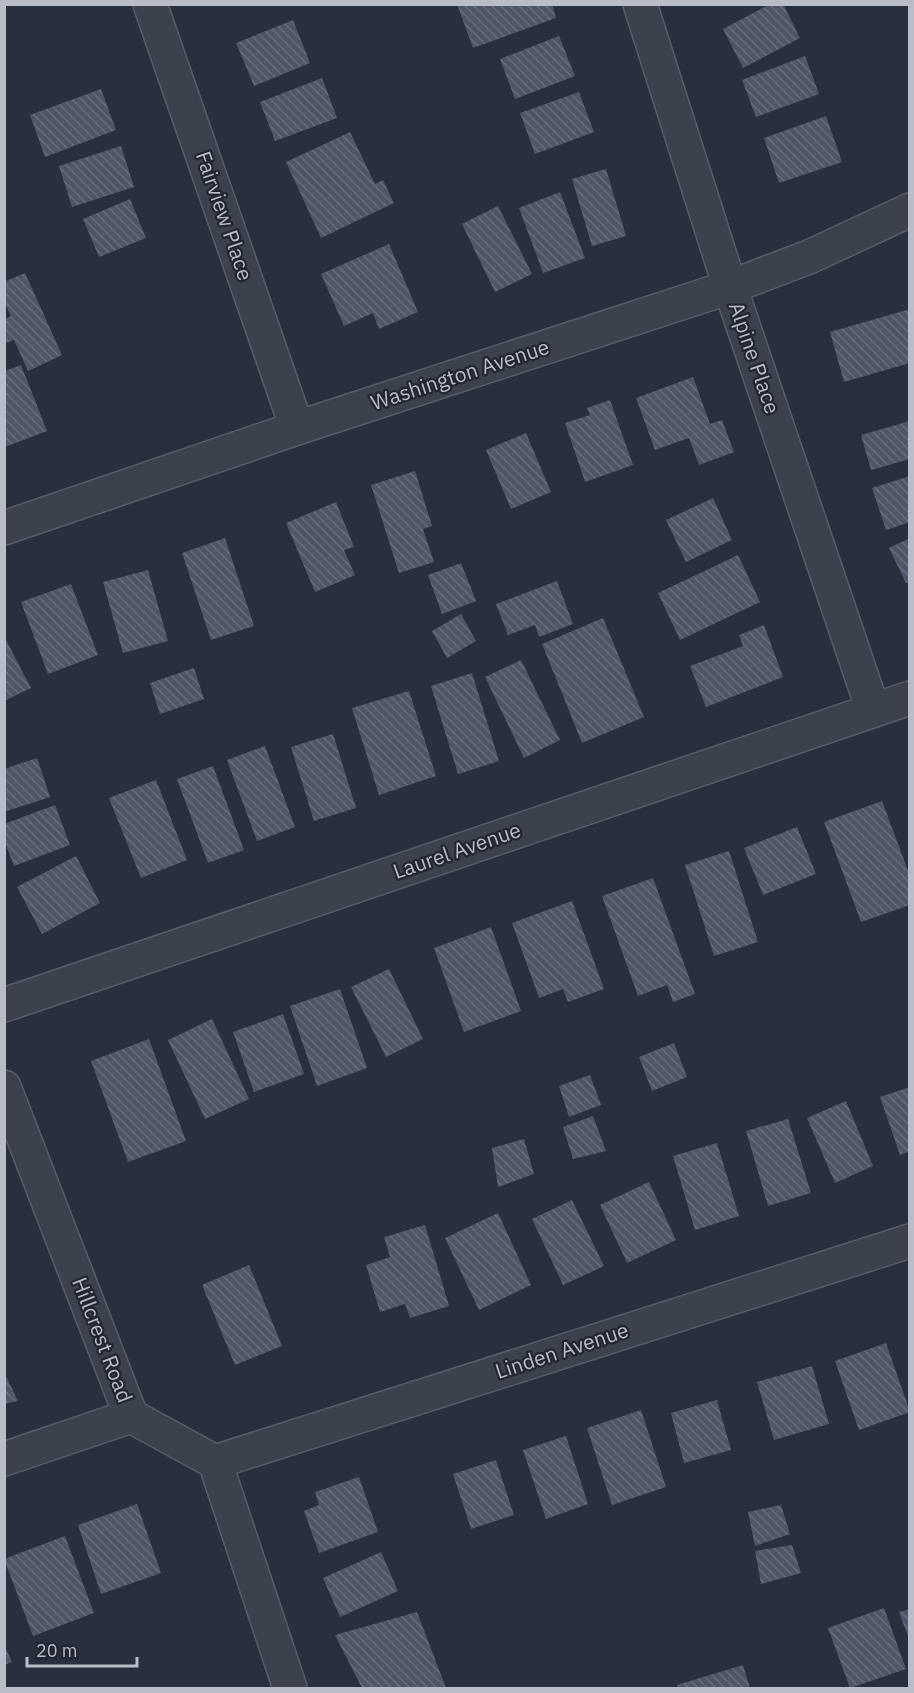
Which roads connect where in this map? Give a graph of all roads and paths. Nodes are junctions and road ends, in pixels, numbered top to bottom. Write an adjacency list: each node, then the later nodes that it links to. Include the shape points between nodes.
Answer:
1 (150, 4): 5 (street, Fairview Place)
2 (640, 4): 4 (street, Alpine Place)
3 (909, 210): 4 (street, Washington Avenue, via 809,257)
4 (730, 287): 5 (street, Washington Avenue); 8 (street, Alpine Place)
5 (297, 428): 6 (street, Washington Avenue)
6 (4, 528)
7 (909, 698): 8 (street, Laurel Avenue)
8 (873, 710): 9 (street, Laurel Avenue)
9 (4, 1005)
10 (4, 1087): 12 (street, Hillcrest Road)
11 (909, 1241): 14 (street, Linden Avenue)
12 (131, 1416): 13 (street); 14 (street, Hillcrest Road)
13 (4, 1459)
14 (215, 1462): 15 (street)
15 (290, 1689)

